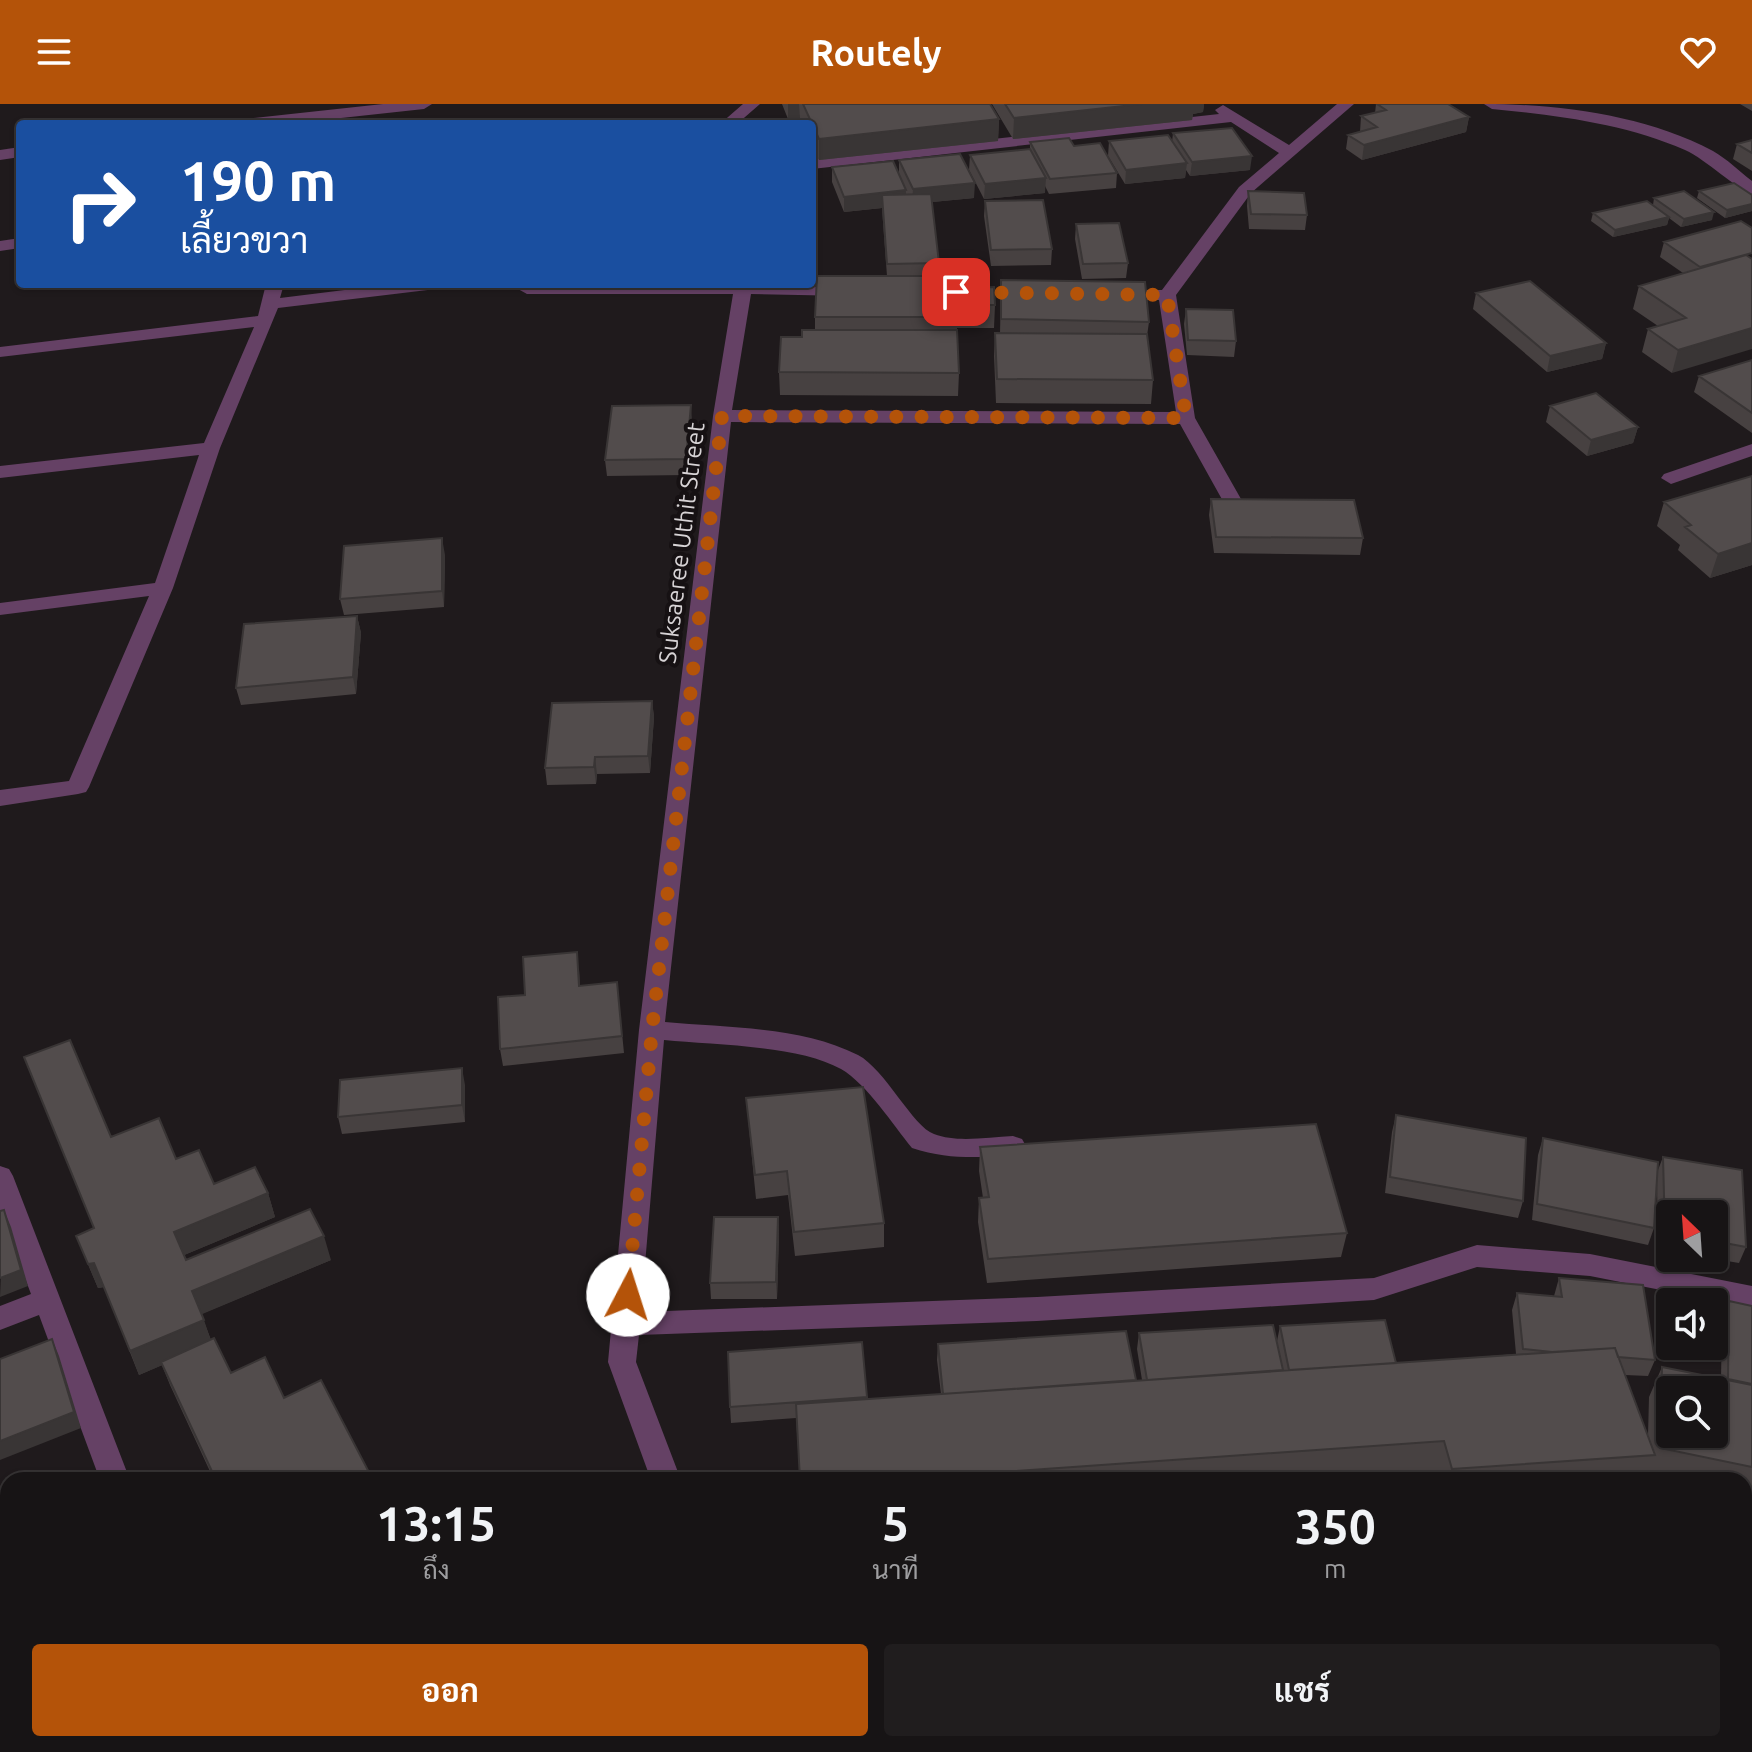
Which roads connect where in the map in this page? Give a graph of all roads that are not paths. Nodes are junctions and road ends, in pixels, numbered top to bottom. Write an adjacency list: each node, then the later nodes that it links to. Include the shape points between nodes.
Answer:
1 (424, 104): 7 (street)
2 (752, 104): 8 (street)
3 (1213, 104): 6 (street)
4 (1346, 104): 9 (street)
5 (1492, 104): 11 (street, via 1661,136 1708,155)
6 (1234, 117): 9 (street); 10 (street)
7 (305, 120)
8 (733, 120)
9 (1289, 152): 20 (street, via 1245,190)
10 (816, 164)
11 (1752, 189)
12 (274, 288): 21 (street)
13 (412, 288): 21 (street)
14 (760, 288): 17 (street)
15 (799, 288): 18 (street)
16 (527, 289): 17 (street)
17 (743, 289): 23 (street, Suksaeree Uthit Street)
18 (869, 291)
19 (1089, 294): 20 (street)
20 (1167, 295): 24 (street)
21 (268, 312): 22 (street); 25 (street)
22 (0, 352)
23 (722, 416): 24 (street); 33 (street, Suksaeree Uthit Street)
24 (1186, 418): 29 (street)
25 (211, 448): 27 (street); 30 (street)
26 (1752, 450): 28 (street)
27 (0, 472)
28 (1671, 478)
29 (1231, 499)
30 (163, 588): 31 (street); 32 (street, via 78,787)
31 (0, 609)
32 (0, 798)
33 (652, 1030): 34 (street, via 787,1043 831,1054 868,1077 921,1141 931,1145); 39 (street, Suksaeree Uthit Street)
34 (1041, 1145)
35 (0, 1176): 37 (street)
36 (1752, 1297): 39 (street, via 1590,1265 1477,1256 1374,1289 1037,1309)
37 (45, 1301): 38 (street); 40 (street)
38 (0, 1318)
39 (625, 1324): 41 (street, Suksaeree Uthit Street, via 622,1362)
40 (112, 1472)
41 (663, 1472)

